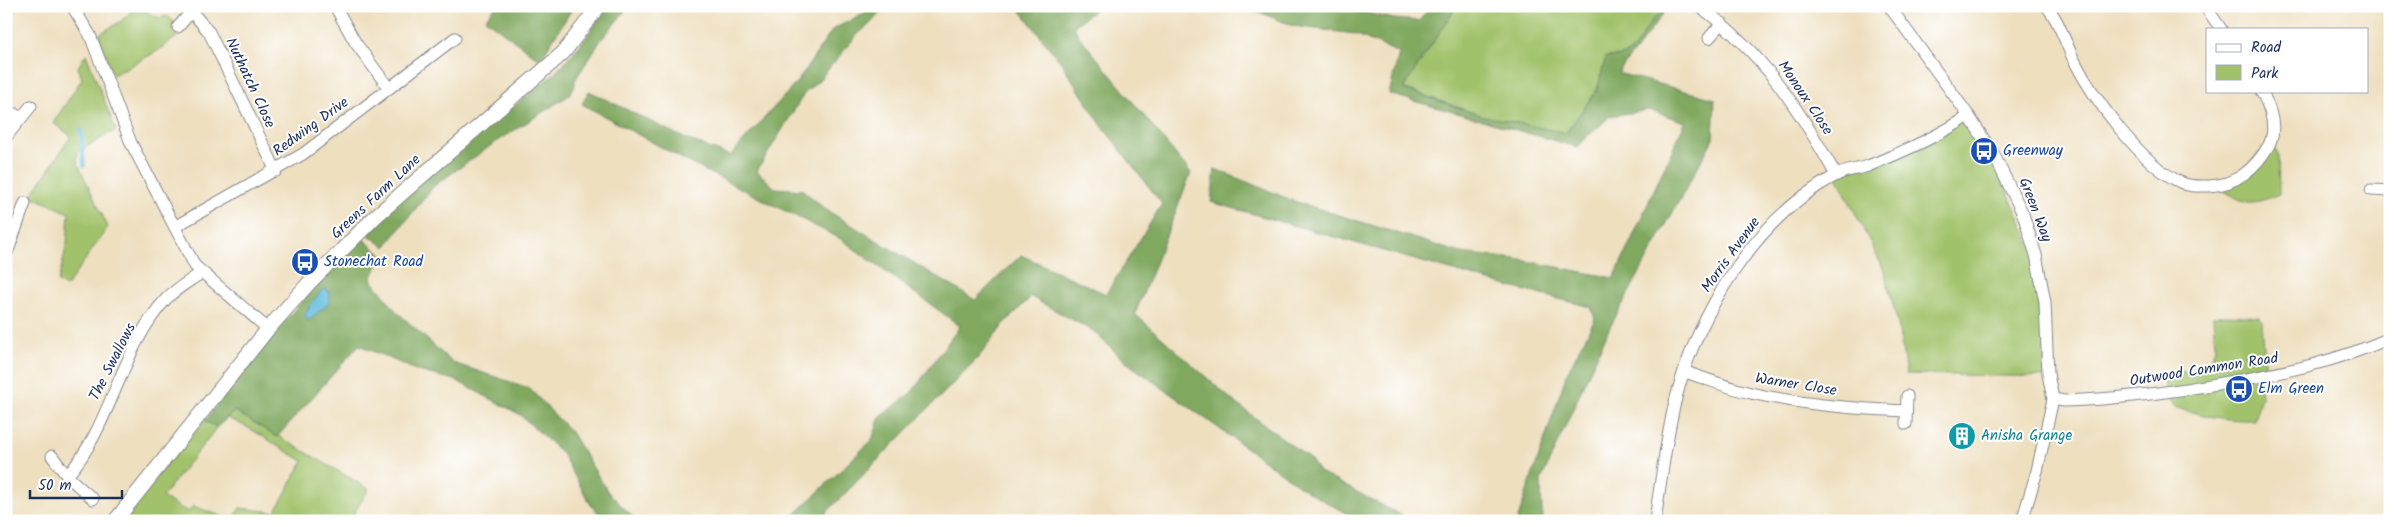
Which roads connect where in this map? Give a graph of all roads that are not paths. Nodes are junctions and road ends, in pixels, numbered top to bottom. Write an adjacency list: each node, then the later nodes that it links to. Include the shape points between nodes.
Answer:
1 (72, 6): 26 (street, via 90,35 131,142)
2 (335, 6): 14 (street, via 355,42)
3 (599, 6): 29 (street, Greens Farm Lane, via 563,53 376,216)
4 (1700, 6): 9 (street, Monoux Close)
5 (1889, 6): 18 (street, Green Way)
6 (2205, 6): 11 (street)
7 (2048, 7): 15 (street, via 2075,63 2099,102 2150,160 2182,183 2216,186 2248,172 2261,159 2270,142 2273,119)
8 (194, 9): 10 (street); 21 (street, Nuthatch Close, via 209,32)
9 (1722, 23): 13 (street); 22 (street, Monoux Close, via 1784,89)
10 (178, 27)
11 (2220, 28)
12 (455, 38): 14 (street, Redwing Drive)
13 (1709, 38)
14 (388, 87): 21 (street, Redwing Drive)
15 (2262, 92)
16 (30, 106): 19 (street)
17 (6, 108): 19 (street)
18 (1969, 116): 22 (street, Morris Avenue, via 1910,149); 33 (street, Green Way, via 2010,184 2036,255 2045,302)
19 (20, 118): 20 (street)
20 (6, 137)
21 (276, 171): 26 (street, Redwing Drive)
22 (1836, 175): 31 (street, Morris Avenue, via 1792,205 1756,243 1713,304)
23 (2371, 190): 24 (street)
24 (2390, 191)
25 (25, 203): 27 (street)
26 (176, 226): 28 (street)
27 (6, 256)
28 (201, 273): 29 (street); 37 (street, The Swallows, via 169,296 154,314 118,380 92,444)
29 (268, 329): 39 (street, Greens Farm Lane)
30 (2390, 338): 33 (street, Outwood Common Road, via 2357,352 2259,377 2146,396)
31 (1685, 372): 34 (street, Warner Close, via 1779,400); 40 (street, Morris Avenue, via 1667,437)
32 (1907, 396): 34 (street)
33 (2052, 399): 41 (street, via 2035,479)
34 (1906, 411): 35 (street)
35 (1906, 424)
36 (52, 456): 37 (street)
37 (67, 476): 38 (street)
38 (93, 499)
39 (115, 521)
40 (1655, 521)
41 (2022, 521)

